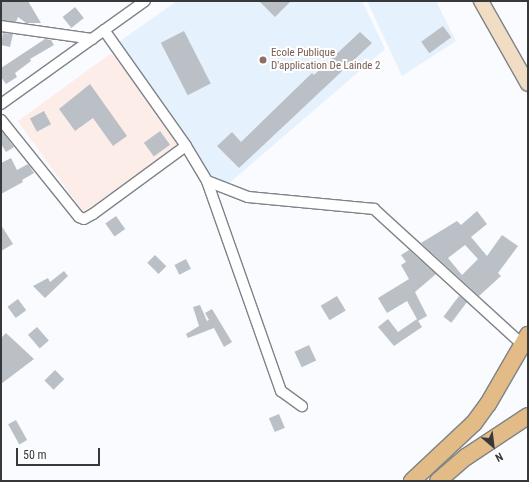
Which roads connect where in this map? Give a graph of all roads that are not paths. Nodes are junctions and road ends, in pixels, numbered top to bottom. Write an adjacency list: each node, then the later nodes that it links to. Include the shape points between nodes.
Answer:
1 (145, 1): 4 (street)
2 (481, 1): 6 (street)
3 (1, 26): 5 (street)
4 (104, 30): 5 (street); 9 (street)
5 (92, 39): 7 (street)
6 (528, 84)
7 (1, 104)
8 (1, 120): 9 (street, via 78,217 84,219)
9 (186, 146): 10 (street)
10 (207, 181): 11 (street, via 248,197 374,209); 12 (street, via 281,391)
11 (525, 340): 14 (main road, via 474,423)
12 (302, 406)
13 (528, 416): 15 (main road, via 466,456)
14 (412, 481)
15 (438, 481)

